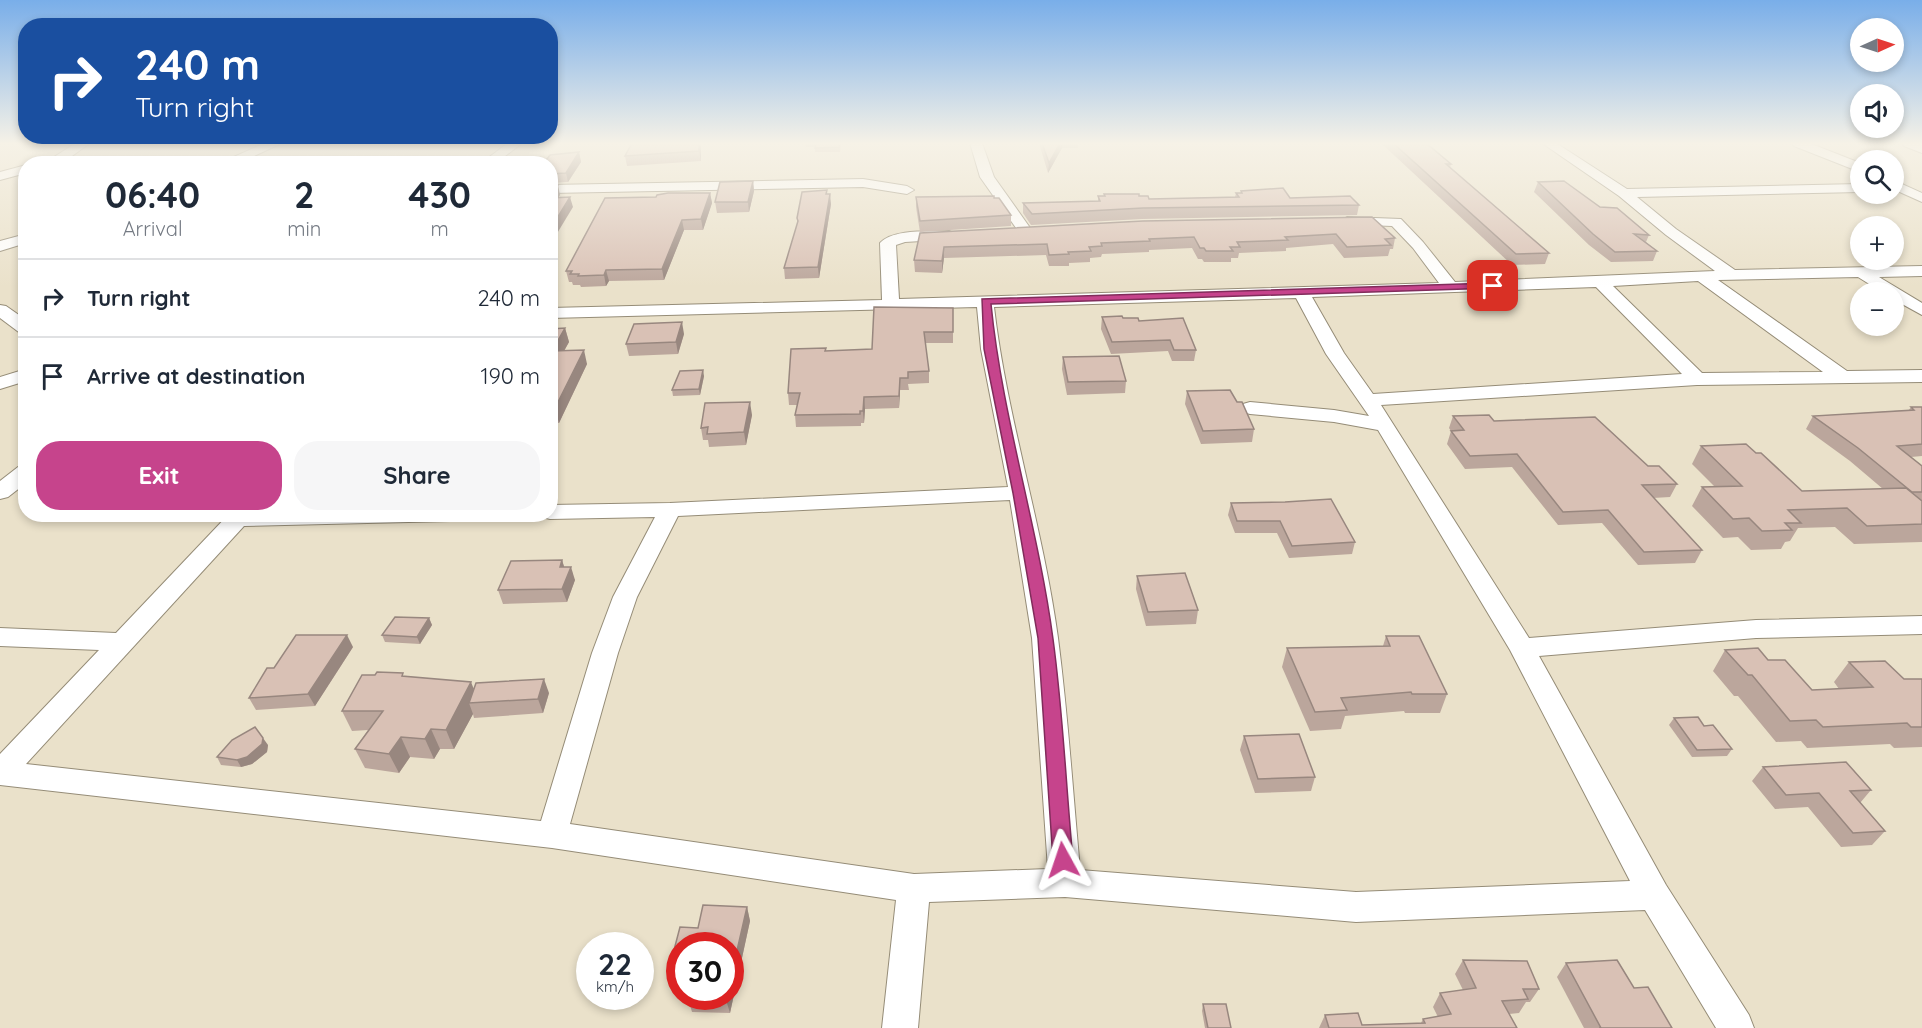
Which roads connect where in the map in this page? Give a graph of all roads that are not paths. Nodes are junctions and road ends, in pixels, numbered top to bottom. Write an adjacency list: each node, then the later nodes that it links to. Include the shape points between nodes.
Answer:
1 (997, 191): 9 (street)
2 (1621, 191): 5 (street)
3 (1720, 191): 5 (street)
4 (1906, 191): 6 (street)
5 (1624, 193): 16 (street)
6 (1922, 198)
7 (1328, 221): 19 (street, via 1396,222)
8 (1042, 231): 9 (street)
9 (1026, 232): 10 (street)
10 (1005, 233)
11 (962, 235): 22 (street, via 893,239 888,243)
12 (18, 240): 13 (street)
13 (0, 246)
14 (1922, 271): 15 (street)
15 (1862, 273): 16 (street); 24 (street)
16 (1731, 275): 17 (street)
17 (1701, 276): 18 (street); 27 (street)
18 (1600, 282): 19 (street); 30 (street)
19 (1450, 287): 20 (street)
20 (1301, 292): 21 (street); 32 (street, via 1335,354)
21 (986, 301): 22 (street); 37 (street, via 990,349)
22 (891, 304): 25 (street)
23 (0, 310): 26 (street)
24 (1922, 310)
25 (558, 313)
26 (18, 323)
27 (1841, 376): 28 (street); 30 (street)
28 (1922, 376)
29 (18, 377): 31 (street)
30 (1697, 379): 32 (street)
31 (0, 383)
32 (1367, 400): 34 (street)
33 (1250, 408): 34 (street)
34 (1385, 425): 44 (street)
35 (18, 478): 36 (street)
36 (0, 492)
37 (1020, 493): 38 (street); 47 (street, via 1045,638)
38 (670, 510): 39 (street); 46 (street, via 625,597)
39 (558, 512)
40 (235, 522): 43 (street)
41 (1922, 625): 44 (street, via 1756,629)
42 (0, 637): 43 (street)
43 (122, 642): 45 (street)
44 (1522, 648): 49 (street)
45 (0, 773): 46 (street)
46 (552, 835): 48 (street)
47 (1065, 883): 48 (street); 49 (street, via 1356,907)
48 (914, 888): 50 (street)
49 (1654, 895): 51 (street)
50 (900, 1028)
51 (1736, 1028)

